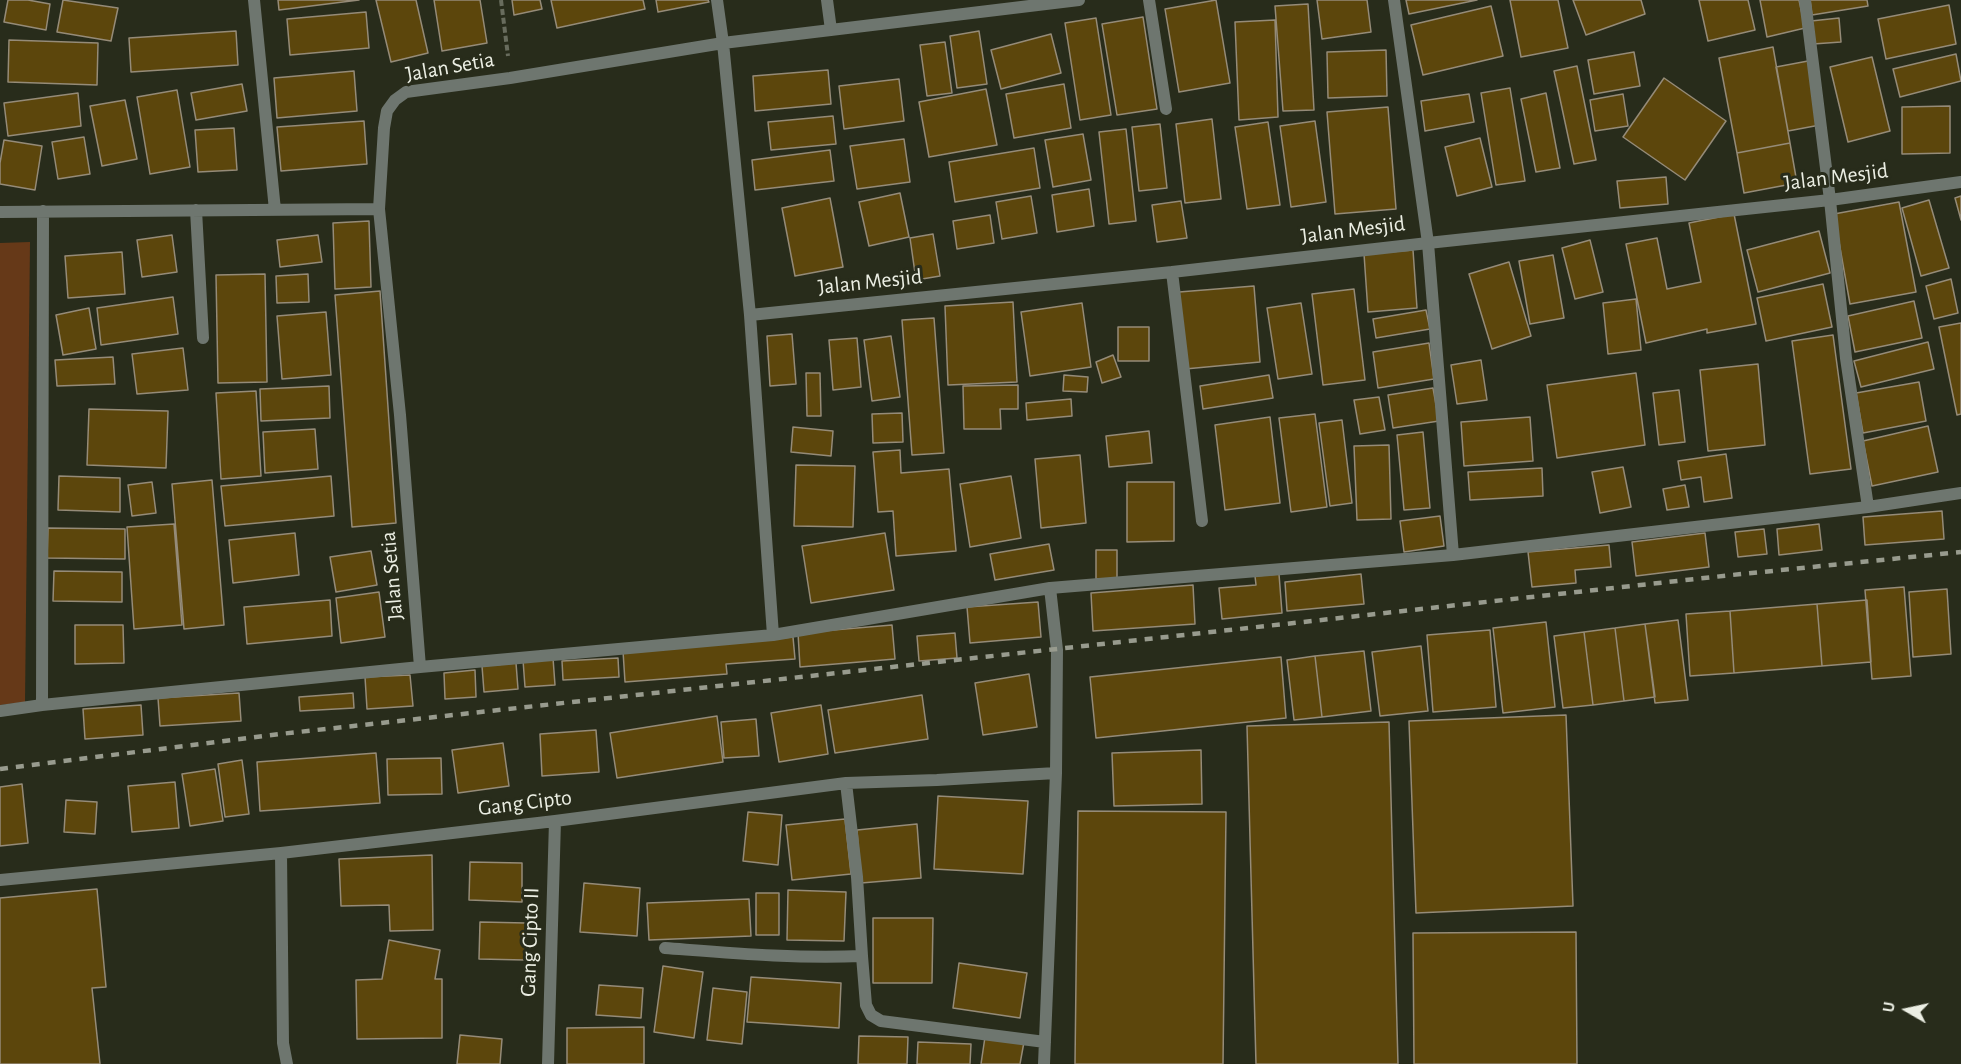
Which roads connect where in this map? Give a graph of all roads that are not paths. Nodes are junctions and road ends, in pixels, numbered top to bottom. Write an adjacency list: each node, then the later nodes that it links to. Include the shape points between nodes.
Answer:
1 (254, 0): 14 (street)
2 (717, 0): 9 (street)
3 (827, 0): 8 (street)
4 (1079, 0): 8 (street, Jalan Setia)
5 (1149, 0): 10 (street)
6 (1394, 0): 18 (street)
7 (1805, 0): 12 (street)
8 (831, 30): 9 (street, Jalan Setia)
9 (723, 43): 15 (street, Jalan Setia, via 406,92 387,111); 20 (street)
10 (1166, 109)
11 (1961, 182): 12 (street, Jalan Mesjid)
12 (1830, 200): 18 (street, Jalan Mesjid); 23 (street, via 1846,358)
13 (196, 210): 14 (street); 16 (street); 21 (street)
14 (275, 210): 15 (street)
15 (379, 210): 28 (street, Jalan Setia)
16 (43, 211): 17 (street); 29 (street)
17 (0, 212)
18 (1428, 243): 19 (street, Jalan Mesjid); 25 (street)
19 (1172, 272): 20 (street, Jalan Mesjid); 24 (street)
20 (750, 315): 27 (street)
21 (203, 338)
22 (1961, 493): 23 (street)
23 (1868, 507): 25 (street)
24 (1202, 520)
25 (1453, 555): 26 (street)
26 (1050, 588): 27 (street); 31 (street, via 1057,650)
27 (772, 635): 28 (street)
28 (420, 667): 29 (street)
29 (42, 705): 30 (street)
30 (0, 711)
31 (1056, 773): 32 (street, Gang Cipto); 38 (street)
32 (846, 783): 33 (street, Gang Cipto); 37 (street)
33 (555, 822): 34 (street, Gang Cipto); 40 (street, Gang Cipto II)
34 (281, 853): 35 (street, Gang Cipto); 39 (street, via 283,1043)
35 (0, 880)
36 (665, 948): 37 (street, via 775,956)
37 (862, 956): 38 (street, via 866,1005 871,1015 881,1021)
38 (1045, 1042): 41 (street)
39 (287, 1064)
40 (548, 1064)
41 (1044, 1064)

